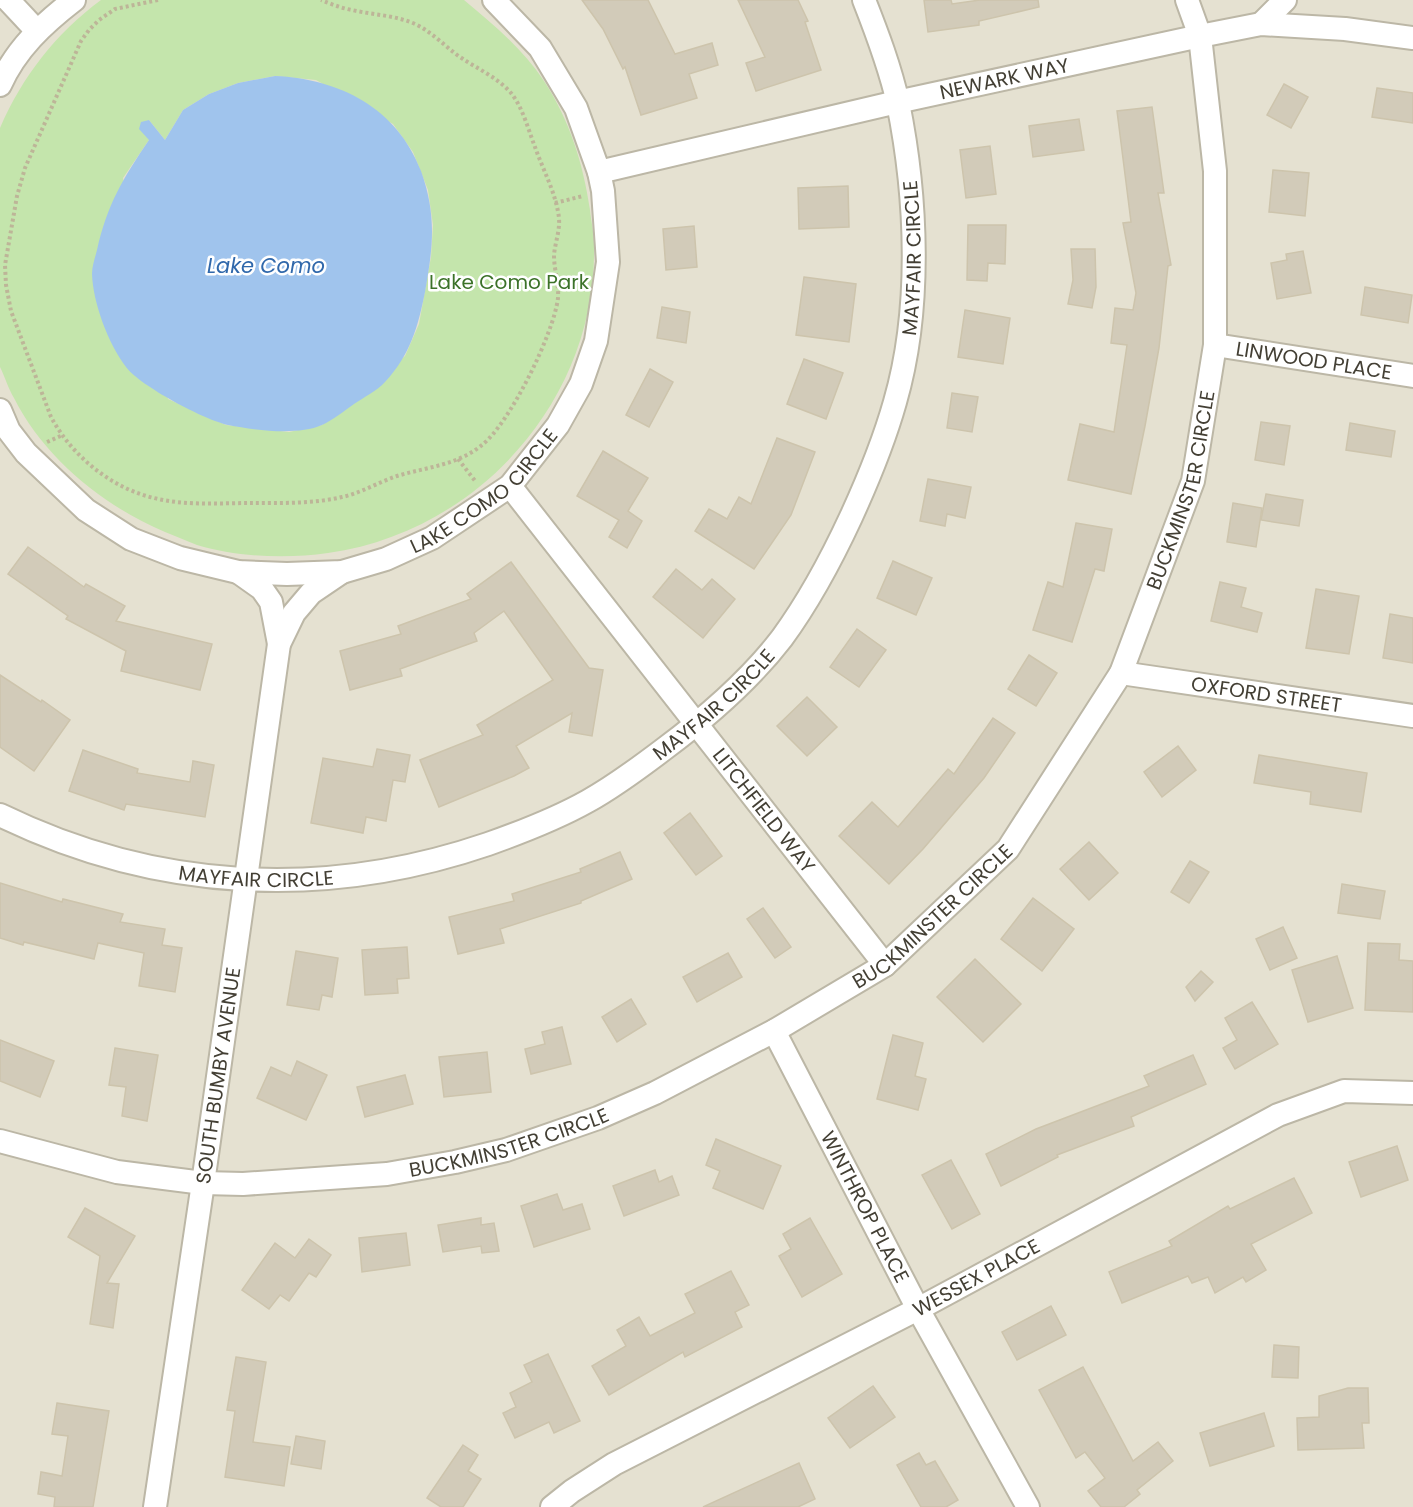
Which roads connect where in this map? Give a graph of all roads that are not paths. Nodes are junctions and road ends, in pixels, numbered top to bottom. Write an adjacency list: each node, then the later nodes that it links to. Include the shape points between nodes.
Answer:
1 (8, 0): 8 (street)
2 (74, 0): 8 (street)
3 (494, 0): 13 (street, LAKE COMO CIRCLE, via 540,48 576,108)
4 (864, 0): 12 (street, MAYFAIR CIRCLE)
5 (1187, 0): 9 (street, BUCKMINSTER CIRCLE)
6 (1285, 0): 7 (street)
7 (1261, 24): 9 (street, NEWARK WAY); 10 (street, NEWARK WAY)
8 (37, 31): 11 (street)
9 (1200, 36): 12 (street, NEWARK WAY); 14 (street, BUCKMINSTER CIRCLE, via 1215,171)
10 (1413, 38)
11 (0, 85)
12 (897, 102): 13 (street, NEWARK WAY); 24 (street, MAYFAIR CIRCLE, via 911,199 914,274 905,359 895,402 869,479 833,557 782,638)
13 (599, 172): 18 (street, LAKE COMO CIRCLE, via 608,262 596,341 581,384 558,425)
14 (1215, 345): 15 (street, LINWOOD PLACE); 22 (street, BUCKMINSTER CIRCLE, via 1193,481)
15 (1413, 376)
16 (0, 410): 17 (street, LAKE COMO CIRCLE)
17 (5, 435): 19 (street, LAKE COMO CIRCLE, via 87,510 132,539 180,558)
18 (510, 486): 20 (street, LAKE COMO CIRCLE, via 432,538 386,560); 24 (street, LITCHFIELD WAY)
19 (238, 572): 20 (street, LAKE COMO CIRCLE); 21 (street, SOUTH BUMBY AVENUE, via 262,589 271,602)
20 (342, 572): 21 (street, SOUTH BUMBY AVENUE, via 311,592 294,613)
21 (279, 644): 26 (street, SOUTH BUMBY AVENUE)
22 (1121, 673): 23 (street, OXFORD STREET); 27 (street, BUCKMINSTER CIRCLE, via 1008,849)
23 (1413, 716)
24 (697, 725): 26 (street, MAYFAIR CIRCLE, via 628,777 530,830 428,862 367,875); 27 (street, LITCHFIELD WAY)
25 (0, 814): 26 (street, MAYFAIR CIRCLE, via 87,850 164,870)
26 (246, 880): 31 (street, SOUTH BUMBY AVENUE)
27 (885, 965): 28 (street, BUCKMINSTER CIRCLE)
28 (774, 1031): 31 (street, BUCKMINSTER CIRCLE, via 598,1118 506,1150 387,1174 243,1185); 32 (street, WINTHROP PLACE)
29 (1413, 1093): 32 (street, WESSEX PLACE, via 1344,1091 1278,1115)
30 (0, 1141): 31 (street, BUCKMINSTER CIRCLE, via 117,1172)
31 (203, 1183): 33 (street, SOUTH BUMBY AVENUE)
32 (918, 1309): 34 (street, WESSEX PLACE, via 614,1464); 35 (street, WINTHROP PLACE)
33 (155, 1507)
34 (552, 1507)
35 (1028, 1507)

